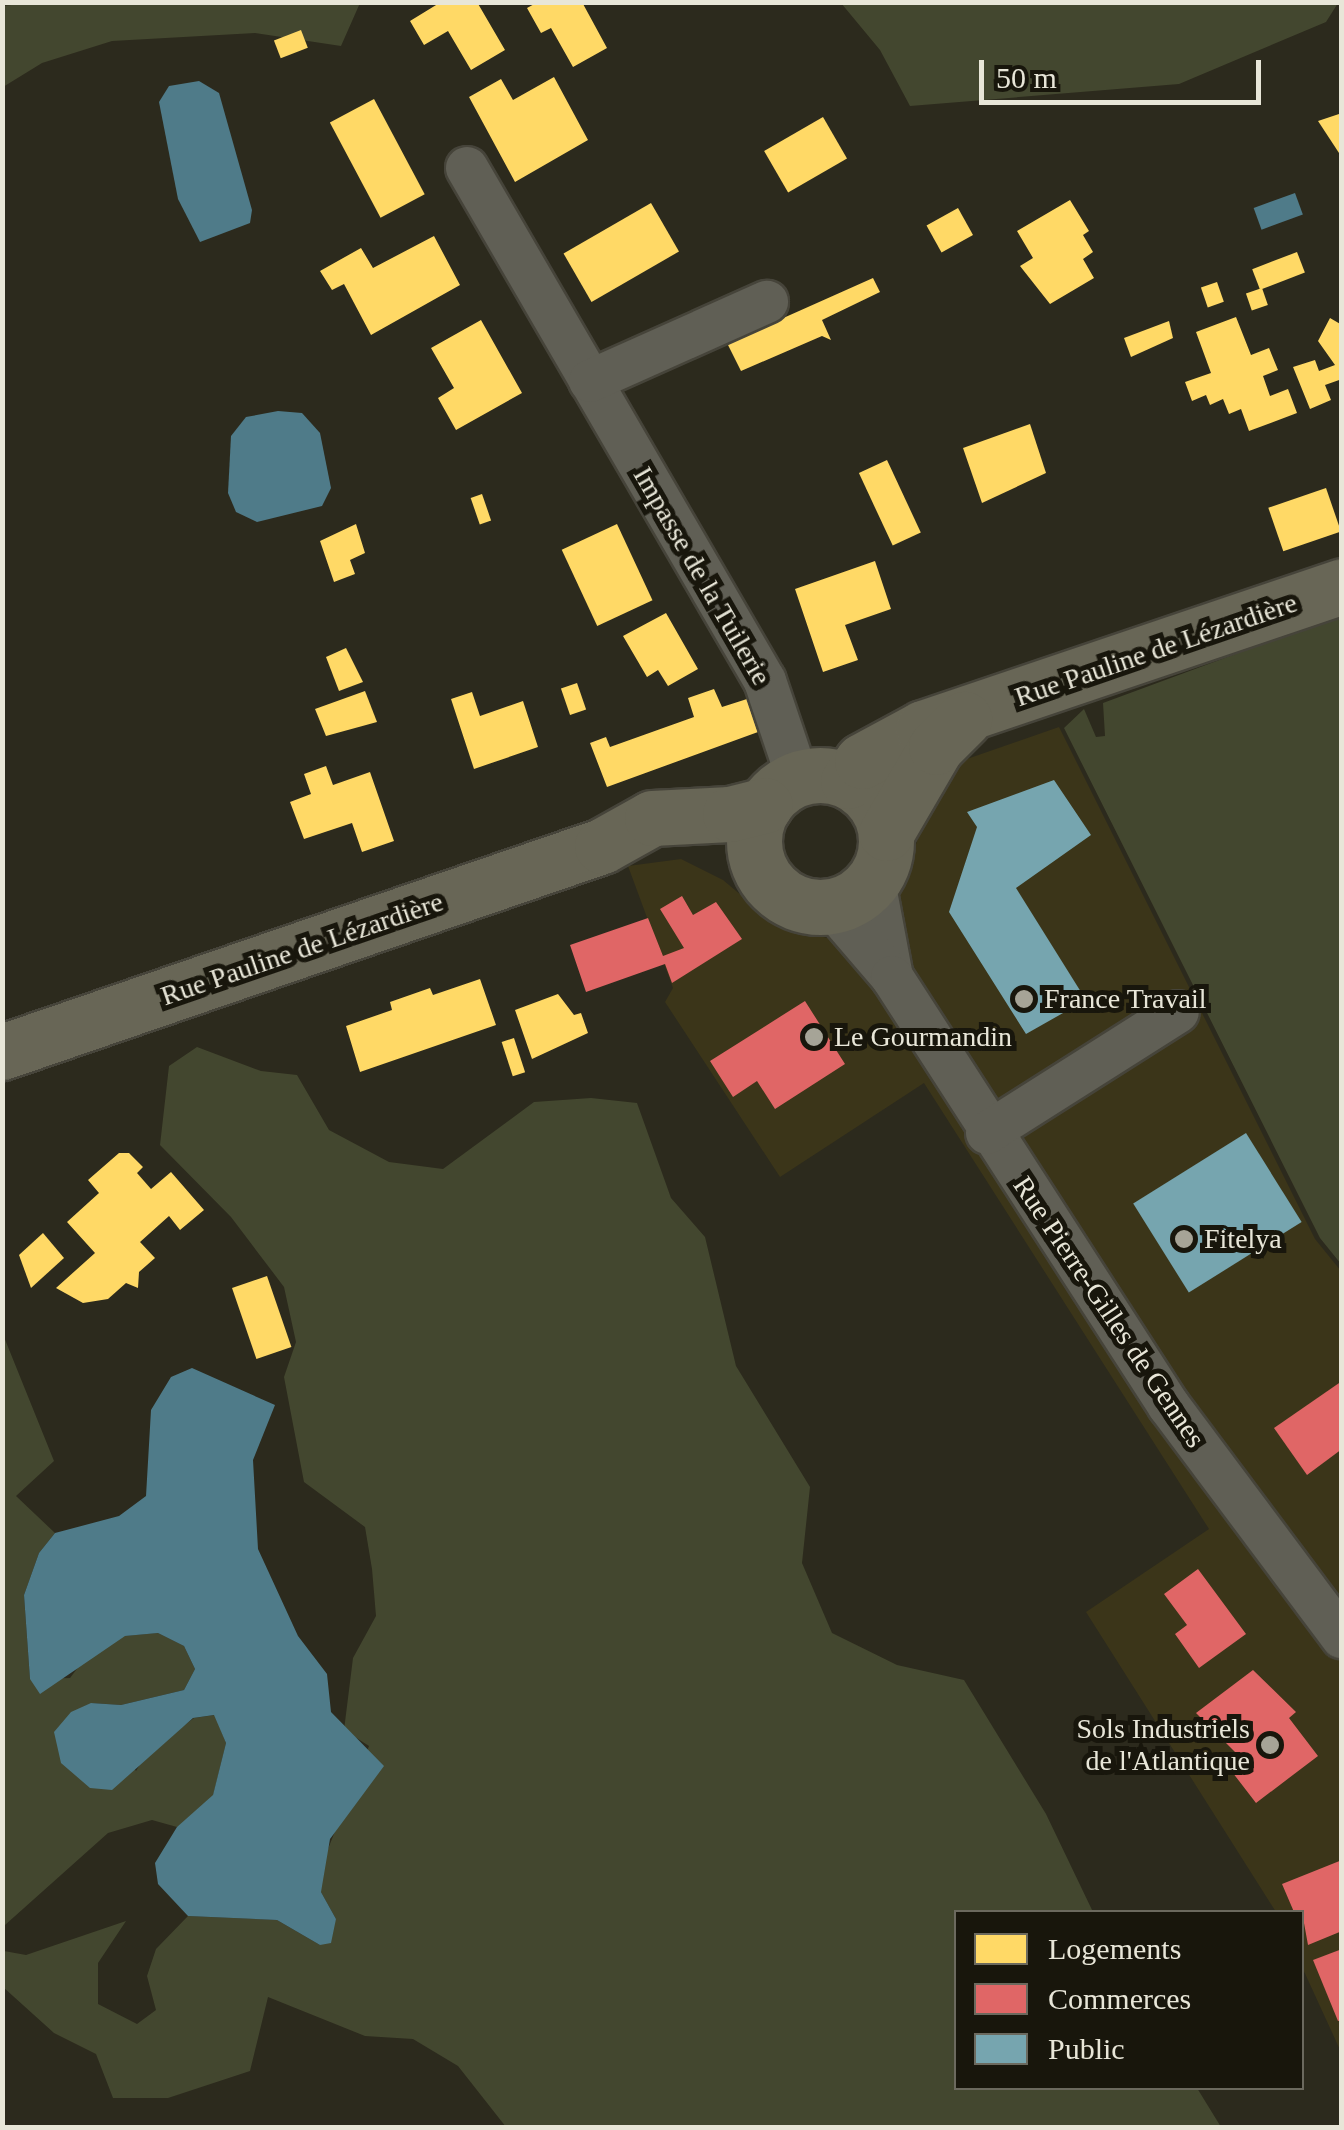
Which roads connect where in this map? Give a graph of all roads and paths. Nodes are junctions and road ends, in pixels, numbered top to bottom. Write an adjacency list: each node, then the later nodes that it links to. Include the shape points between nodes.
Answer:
1 (467, 168): 3 (street, Impasse de la Tuilerie)
2 (766, 302): 3 (street)
3 (590, 381): 6 (street, Impasse de la Tuilerie, via 765,682)
4 (1342, 586): 5 (main road, Rue Pauline de Lézardière)
5 (970, 714): 6 (main road, Rue Pauline de Lézardière, via 904,737); 9 (main road, Rue Pauline de Lézardière, via 936,747)
6 (804, 788): 7 (main road, Rue Pauline de Lézardière, via 730,814 652,818); 8 (main road, via 756,824); 9 (main road, via 880,812)
7 (602, 846): 8 (main road, Rue Pauline de Lézardière, via 674,842); 11 (main road, Rue Pauline de Lézardière)
8 (758, 865): 9 (main road, via 787,899)
9 (864, 874): 12 (street, Rue Pierre-Gilles de Gennes, via 892,977)
10 (1178, 1012): 12 (street)
11 (2, 1052)
12 (987, 1133): 13 (street, Rue Pierre-Gilles de Gennes, via 1151,1380)
13 (1342, 1637)

